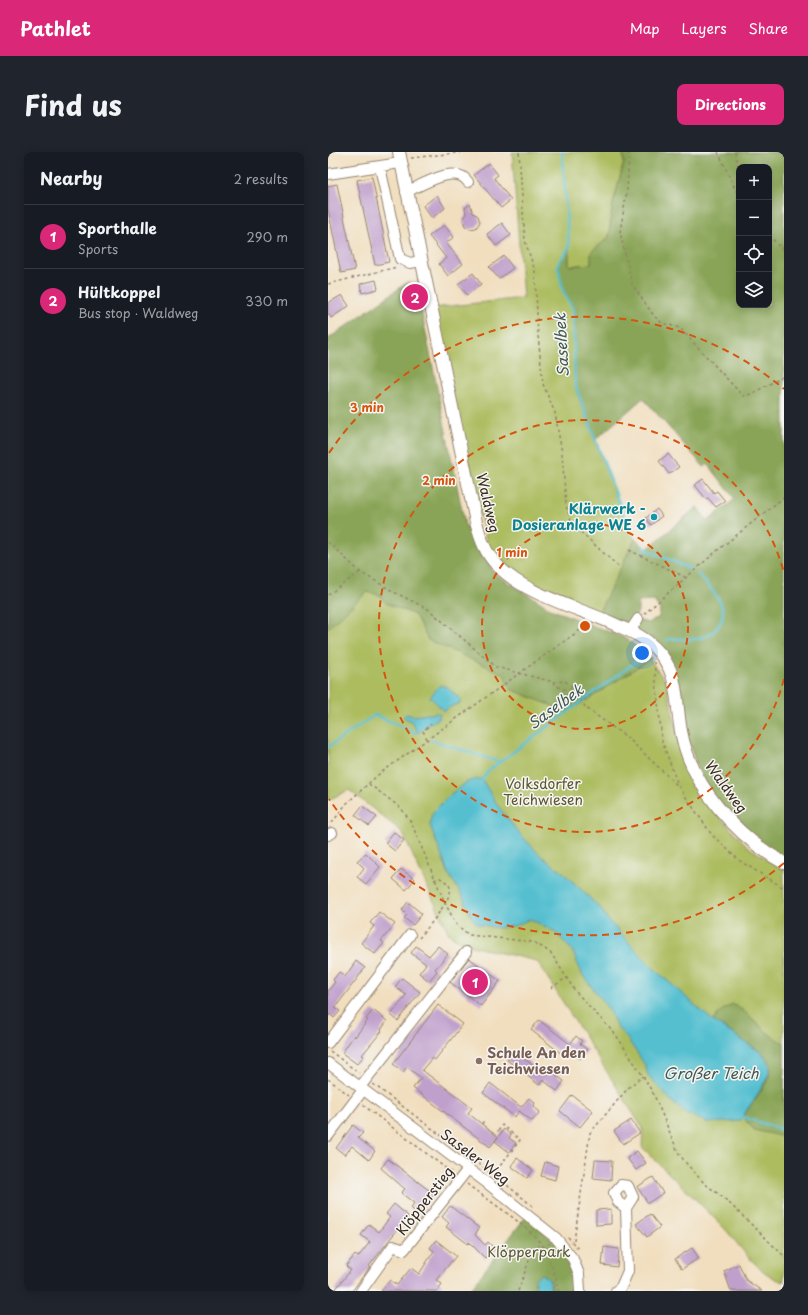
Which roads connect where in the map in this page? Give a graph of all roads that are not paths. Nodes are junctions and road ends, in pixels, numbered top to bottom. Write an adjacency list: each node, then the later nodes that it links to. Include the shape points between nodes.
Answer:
1 (399, 158): 2 (street); 5 (main road, Waldweg)
2 (380, 167): 3 (street); 6 (street, via 400,259 410,263)
3 (328, 174)
4 (468, 182): 5 (street, via 464,176 458,174 444,176)
5 (406, 192): 6 (main road, Waldweg)
6 (421, 261): 8 (main road, Waldweg, via 476,522 484,545 497,565 527,587)
7 (638, 619): 8 (street)
8 (630, 631): 9 (main road, Waldweg, via 654,647 671,670 683,741 691,764 702,783 746,836)
9 (784, 863)
10 (410, 935): 12 (street)
11 (466, 952): 14 (street)
12 (328, 1043)
13 (329, 1066): 14 (street, Saseler Weg)
14 (361, 1089): 15 (street); 16 (street, Saseler Weg)
15 (328, 1136)
16 (468, 1168): 18 (street, Klöpperstieg, via 404,1250 393,1246); 19 (street, Saseler Weg, via 564,1246 577,1269)
17 (626, 1208): 20 (street, via 628,1271 621,1287)
18 (361, 1291)
19 (580, 1291)
20 (616, 1291)

